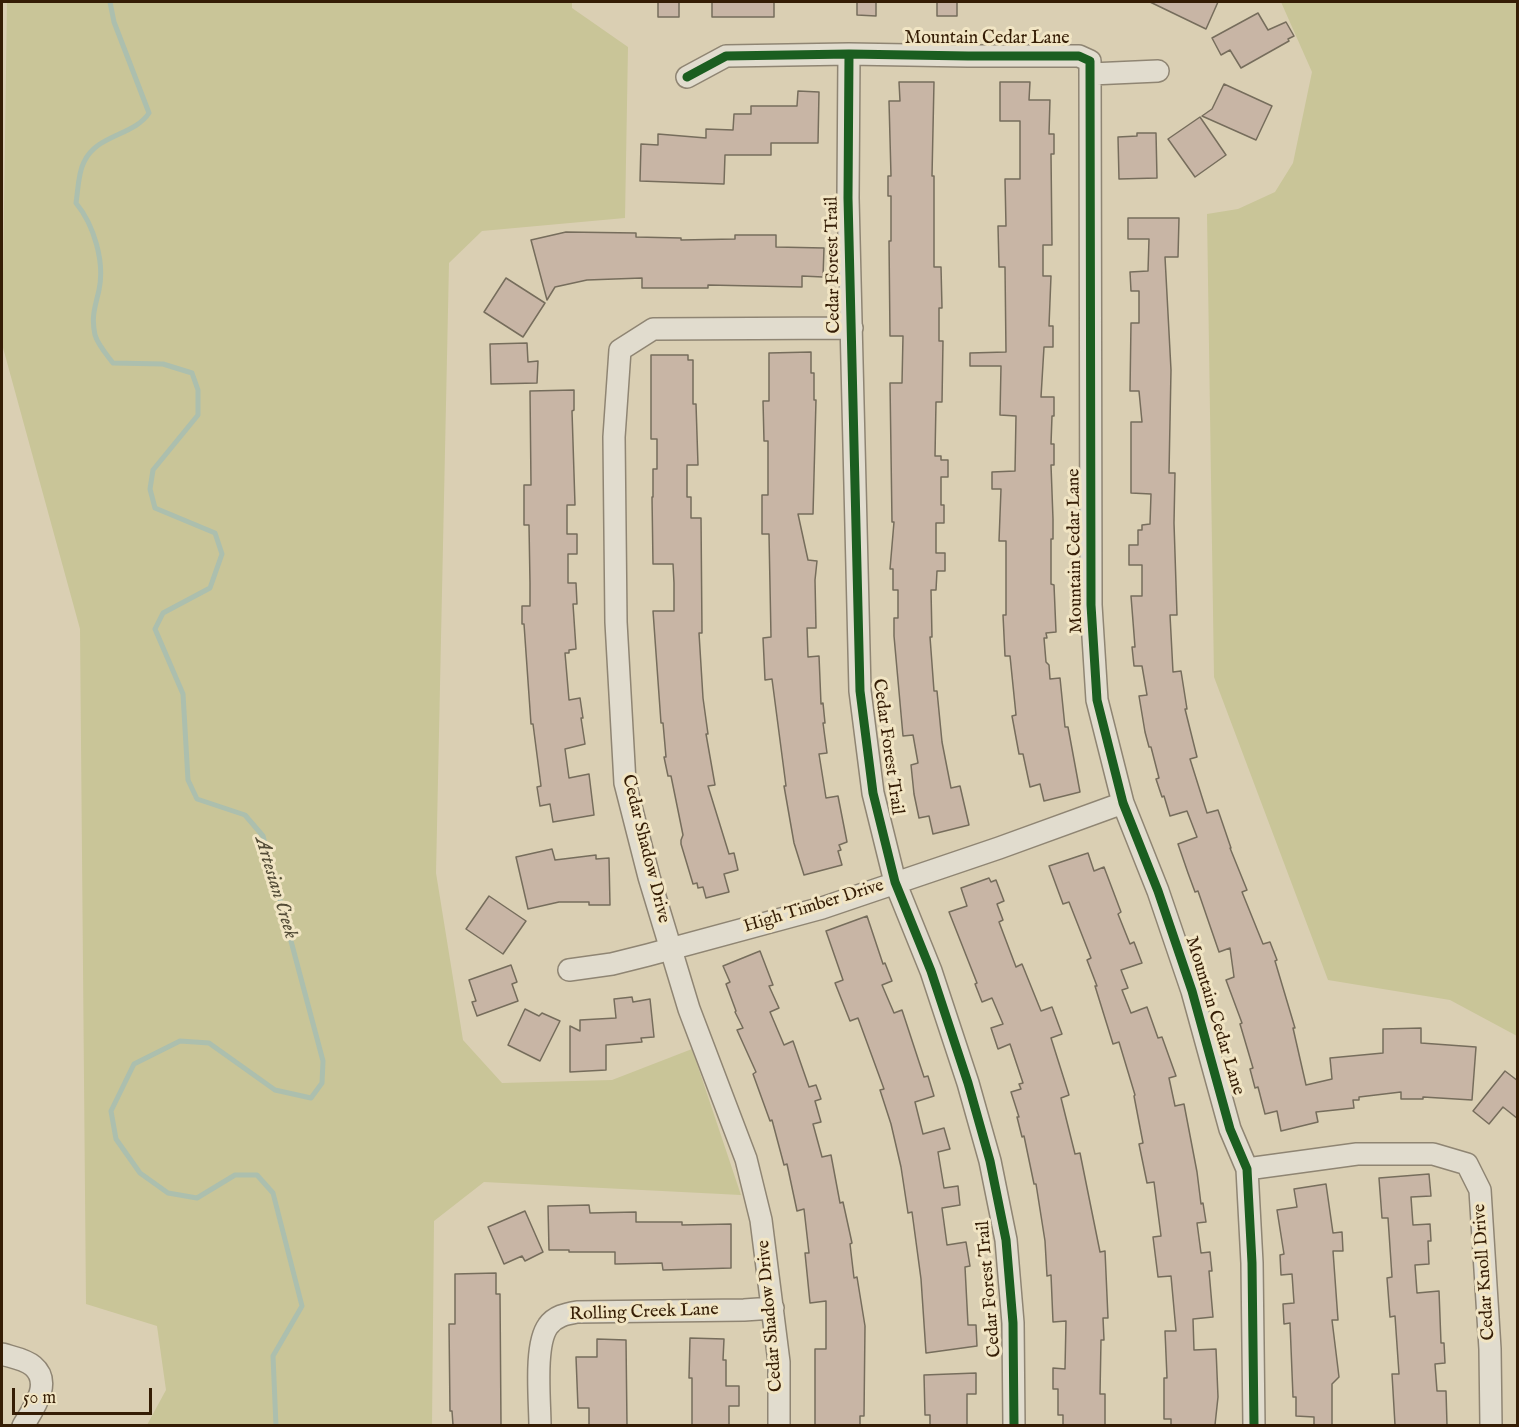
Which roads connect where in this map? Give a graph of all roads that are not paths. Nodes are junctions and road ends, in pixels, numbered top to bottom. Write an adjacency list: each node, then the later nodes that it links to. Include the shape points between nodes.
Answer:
1 (849, 54): 3 (street, Mountain Cedar Lane, via 1079,56 1090,61); 4 (street, Mountain Cedar Lane, via 726,56); 5 (street, Cedar Forest Trail)
2 (1158, 71): 3 (street)
3 (1090, 74): 6 (street, Mountain Cedar Lane, via 1091,605 1096,700)
4 (687, 77)
5 (852, 328): 7 (street, Cedar Forest Trail, via 860,691 873,793); 8 (street, Cedar Shadow Drive, via 653,329 620,350 614,437 616,622 625,783)
6 (1122, 803): 7 (street, High Timber Drive); 10 (street, Mountain Cedar Lane, via 1158,891 1230,1128)
7 (895, 882): 8 (street, High Timber Drive, via 822,908); 16 (street, Cedar Forest Trail, via 969,1083 990,1161 1006,1240 1013,1323)
8 (670, 949): 9 (street, High Timber Drive); 11 (street, Cedar Shadow Drive, via 746,1160 761,1220)
9 (569, 970)
10 (1247, 1169): 17 (street, Mountain Cedar Lane); 18 (street, Cedar Knoll Drive, via 1358,1154 1433,1154 1467,1164 1479,1190)
11 (773, 1308): 14 (street, Rolling Creek Lane, via 561,1315 549,1325 540,1342); 15 (street, Cedar Shadow Drive, via 779,1362)
12 (2, 1354): 13 (street, via 31,1364 39,1372 42,1385 37,1404)
13 (23, 1425)
14 (540, 1425)
15 (779, 1425)
16 (1014, 1425)
17 (1254, 1425)
18 (1491, 1425)

